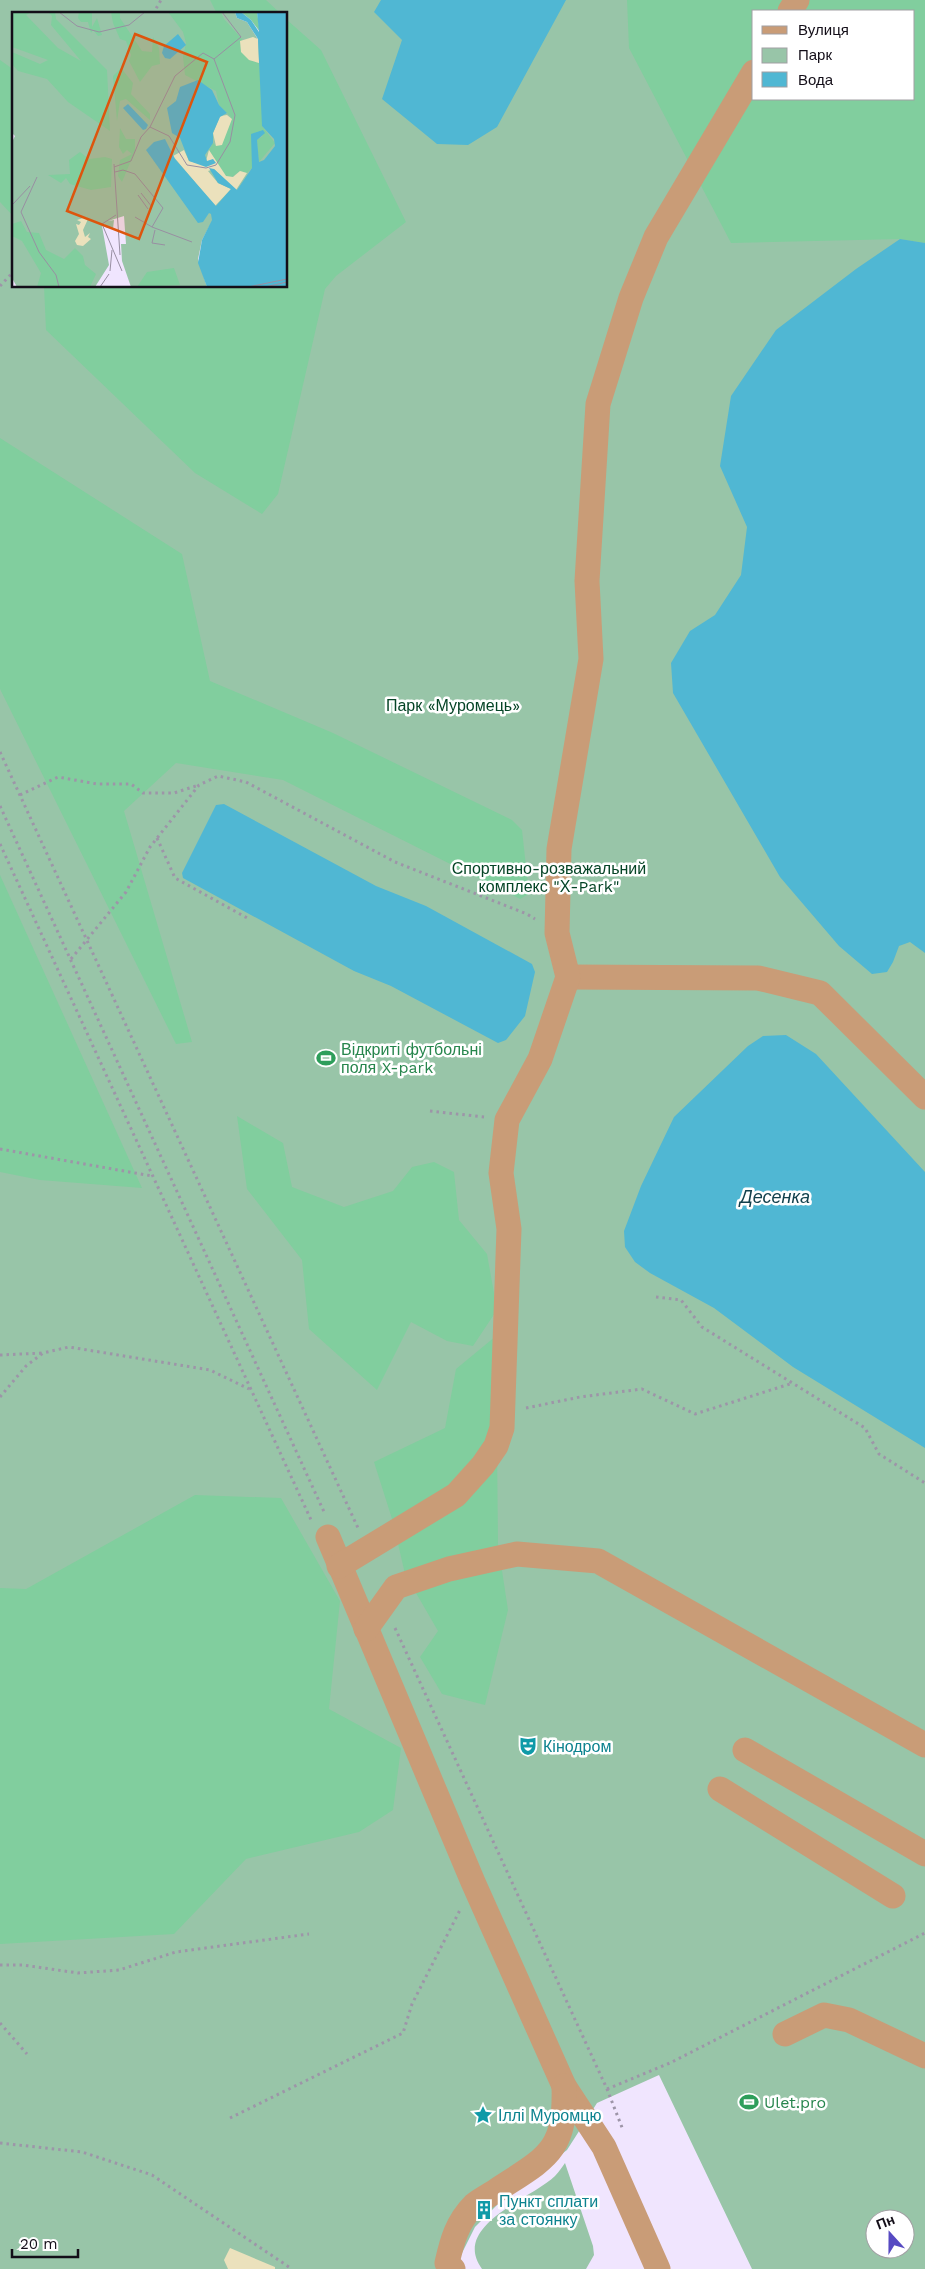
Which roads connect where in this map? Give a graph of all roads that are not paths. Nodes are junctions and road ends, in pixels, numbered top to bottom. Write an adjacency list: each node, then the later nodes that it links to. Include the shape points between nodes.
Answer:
1 (752, 75): 2 (street, via 656,237 631,298 598,404 587,581 591,659 559,849 557,933)
2 (568, 977): 3 (street, via 758,978 820,993); 5 (street, via 540,1059 507,1120 501,1174 509,1229 502,1428 496,1446 456,1495)
3 (925, 1097)
4 (328, 1537): 5 (street)
5 (339, 1566): 6 (street)
6 (366, 1629): 7 (street, via 396,1587 449,1569 517,1554 598,1561); 14 (street)
7 (925, 1744)
8 (745, 1750): 10 (street)
9 (720, 1789): 11 (street)
10 (925, 1854)
11 (893, 1896)
12 (784, 2034): 13 (street, via 824,2015 849,2020)
13 (925, 2056)
14 (564, 2086): 15 (street, via 604,2147); 16 (street, via 564,2111 552,2148 544,2160 475,2204 453,2236)
15 (654, 2259)
16 (450, 2266)

